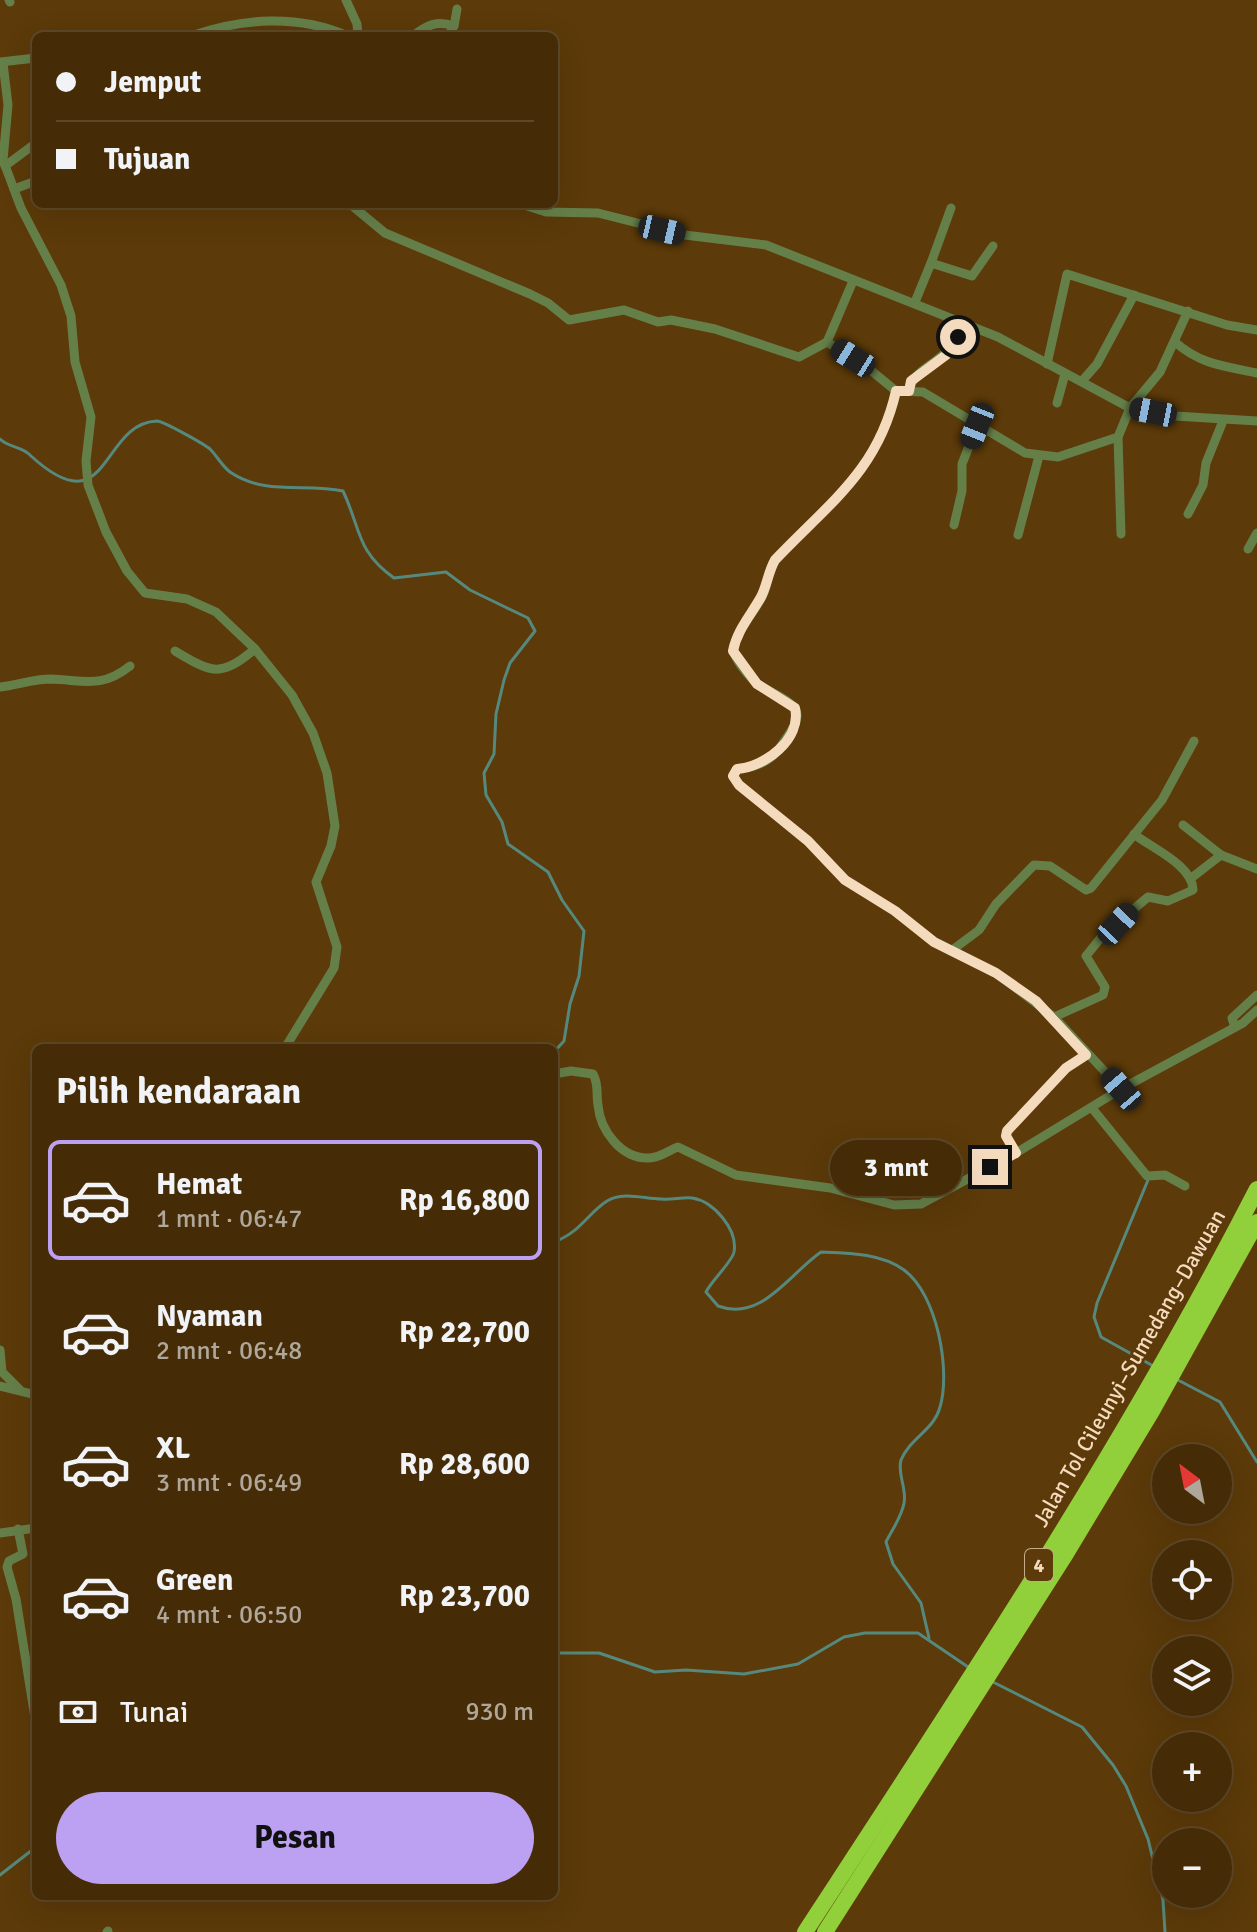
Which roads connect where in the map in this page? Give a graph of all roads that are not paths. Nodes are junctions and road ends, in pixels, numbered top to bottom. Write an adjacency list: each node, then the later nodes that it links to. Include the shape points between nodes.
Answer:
1 (346, 0): 6 (street)
2 (457, 9): 3 (street)
3 (454, 26): 7 (street, via 430,24); 8 (street)
4 (225, 31): 5 (street, via 295,21)
5 (337, 32)
6 (358, 32)
7 (419, 32)
8 (453, 32)
9 (32, 58): 10 (street)
10 (2, 62): 12 (street, via 8,105)
11 (32, 146): 12 (street)
12 (5, 166): 14 (street)
13 (32, 182): 14 (street)
14 (14, 189): 47 (street, via 71,316 75,362 91,417 88,485 117,554 145,593 187,599 216,612)
15 (355, 208): 26 (street, via 385,233 530,294 569,320 624,310 658,322 715,329 799,357)
16 (534, 208): 20 (street, via 598,213 685,235 766,245)
17 (951, 208): 19 (street)
18 (993, 246): 19 (street, via 972,276)
19 (931, 263): 22 (street)
20 (853, 281): 22 (street); 26 (street)
21 (1134, 295): 23 (street); 28 (street, via 1065,275); 31 (street, via 1097,364)
22 (915, 302): 24 (street)
23 (1188, 311): 25 (street); 27 (street)
24 (961, 322): 28 (street); 33 (street, via 946,355 919,373)
25 (1257, 330)
26 (827, 342): 32 (street)
27 (1175, 342): 29 (street, via 1218,367); 35 (street, via 1160,372)
28 (1047, 364): 30 (street)
29 (1257, 373)
30 (1065, 374): 31 (street); 34 (street)
31 (1082, 381): 35 (street)
32 (896, 391): 33 (street); 57 (street, via 873,454 858,477 775,560 764,593 737,637 733,651 751,678 795,708 797,715 774,756 737,769 733,776 845,880)
33 (909, 391): 38 (street, via 923,392)
34 (1057, 403)
35 (1130, 408): 36 (street); 39 (street)
36 (1223, 421): 37 (street); 41 (street)
37 (1257, 421)
38 (977, 426): 40 (street); 42 (street, via 962,464)
39 (1118, 437): 40 (street, via 1058,457); 44 (street)
40 (1039, 456): 45 (street)
41 (1188, 514)
42 (954, 525)
43 (1257, 533): 46 (street)
44 (1121, 534)
45 (1018, 535)
46 (1248, 549)
47 (255, 649): 48 (street, via 217,671); 62 (street, via 292,695 313,733 335,808 331,846 316,882 335,934 334,968)
48 (175, 651)
49 (130, 666): 50 (street, via 92,683 48,679)
50 (0, 687)
51 (1194, 741): 53 (street, via 1174,782)
52 (1183, 825): 54 (street)
53 (1134, 834): 56 (street); 57 (street, via 1086,890 1050,866 1034,865 979,930)
54 (1221, 855): 55 (street); 56 (street)
55 (1257, 869)
56 (1190, 879): 60 (street, via 1193,890 1168,901 1146,898 1093,945 1087,959 1105,987 1103,995)
57 (951, 951): 60 (street, via 996,973)
58 (1257, 995): 61 (street, via 1232,1018)
59 (1257, 1010): 61 (street)
60 (1054, 1017): 63 (street)
61 (1235, 1027): 65 (street)
62 (287, 1044)
63 (1086, 1055): 65 (street); 67 (street, via 1066,1068 1007,1131)
64 (558, 1073): 67 (street, via 593,1074 608,1136 636,1156 650,1159 678,1147 736,1175 830,1188 894,1205 921,1204)
65 (1121, 1089): 66 (street)
66 (1092, 1108): 67 (street); 68 (street, via 1147,1176 1165,1175)
67 (1016, 1153)
68 (1185, 1186)
69 (1257, 1189): 79 (highway, Jalan Tol Cileunyi–Sumedang–Dawuan / 4, via 1049,1549)
70 (1257, 1222): 80 (highway, Jalan Tol Cileunyi–Sumedang–Dawuan / 4, via 1064,1557)
71 (0, 1350): 73 (street, via 2,1372)
72 (0, 1386): 73 (street)
73 (20, 1390): 74 (street)
74 (32, 1394)
75 (32, 1528): 76 (street)
76 (18, 1529): 77 (street); 78 (street, via 23,1554 7,1567)
77 (0, 1533)
78 (32, 1699)
79 (805, 1932)
80 (825, 1932)

